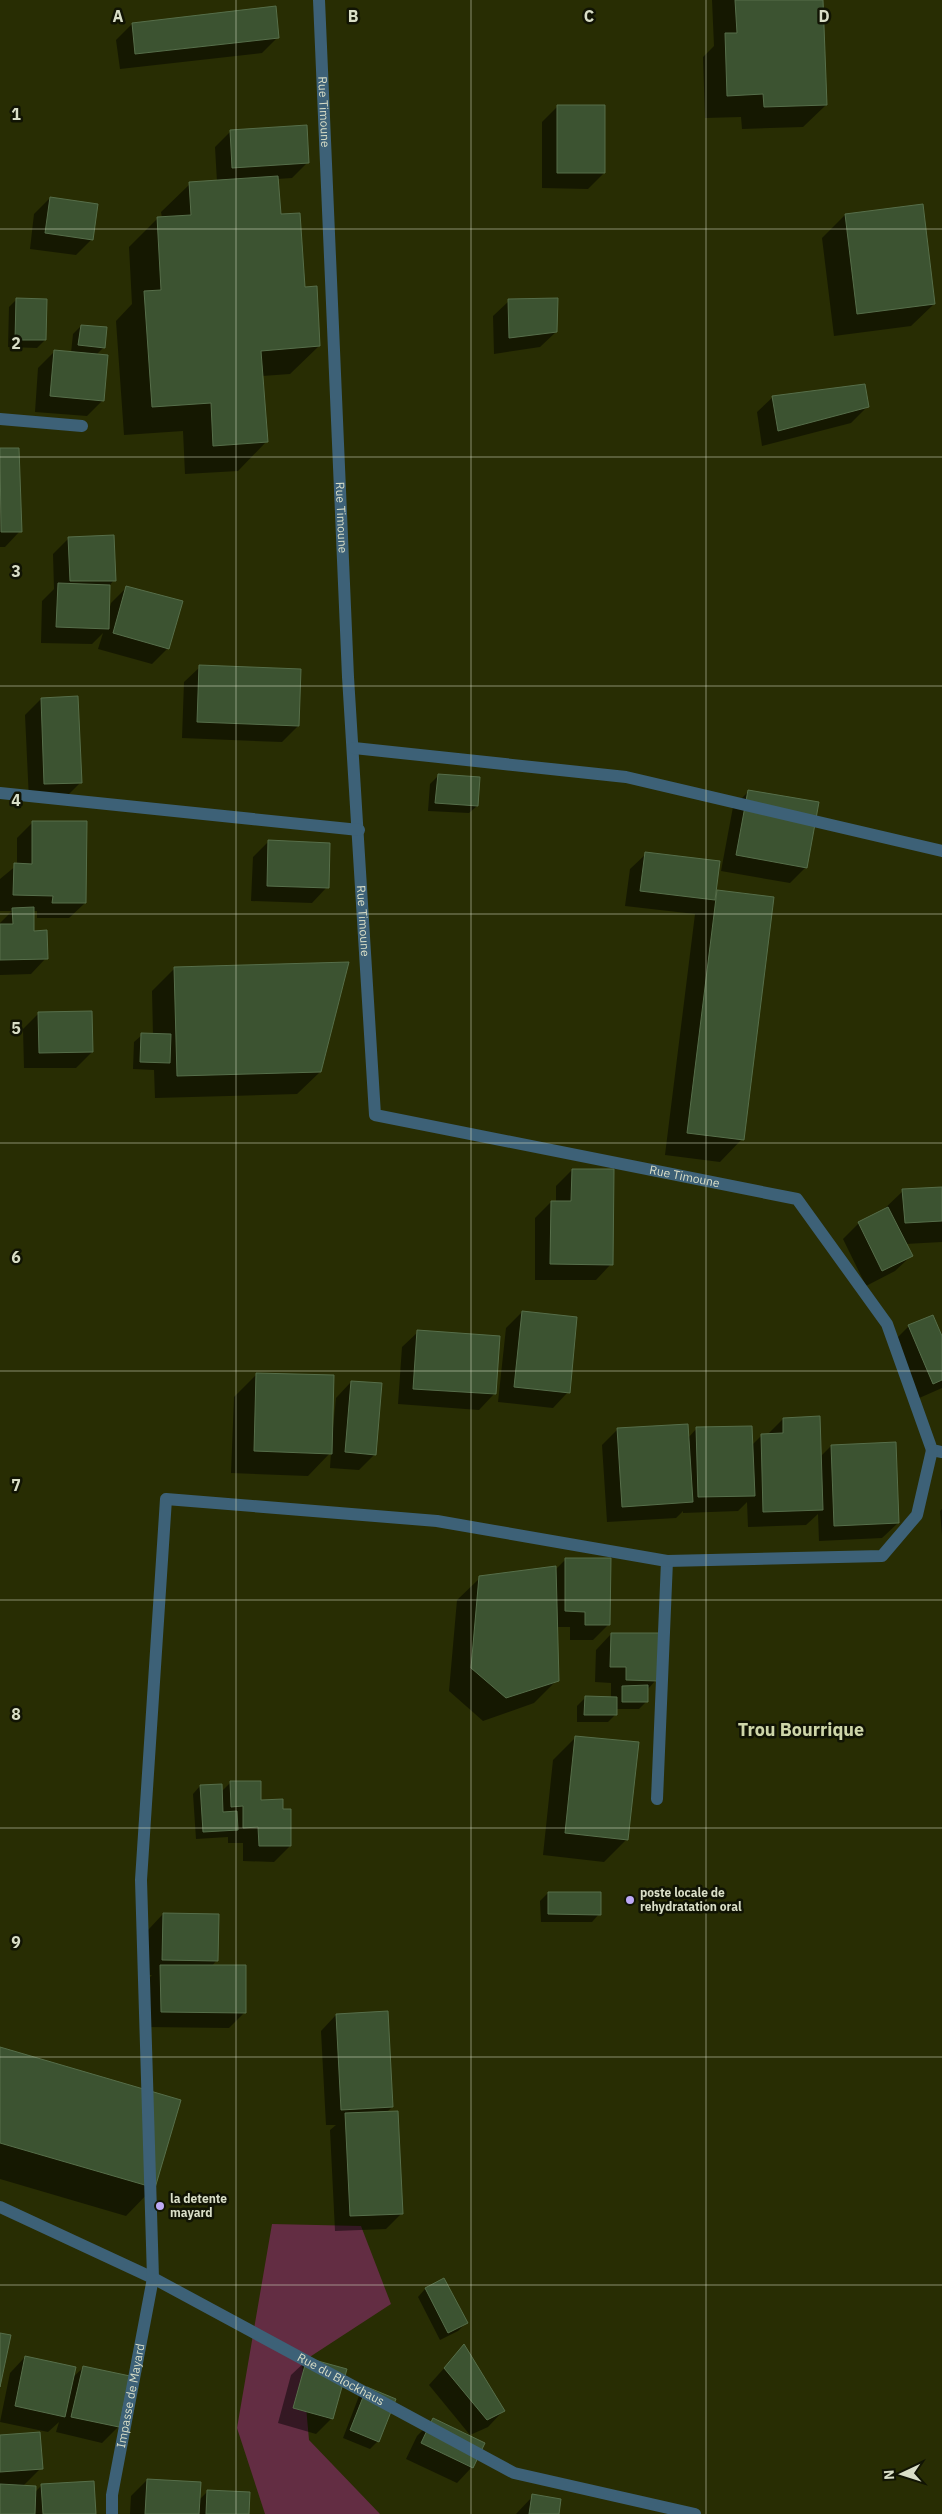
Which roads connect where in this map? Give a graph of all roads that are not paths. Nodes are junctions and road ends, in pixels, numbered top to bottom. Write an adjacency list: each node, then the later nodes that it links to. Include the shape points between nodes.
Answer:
1 (319, 0): 4 (street, Rue Timoune, via 347,667)
2 (0, 419): 3 (street)
3 (82, 426)
4 (354, 748): 6 (street, Rue Timoune); 7 (street, via 626,776)
5 (0, 794): 6 (street)
6 (359, 830): 8 (street, Rue Timoune, via 375,1115 797,1199 887,1324)
7 (942, 851)
8 (937, 1451): 9 (street, via 917,1515 882,1556)
9 (667, 1562): 10 (street); 12 (street, Impasse de Mayard, via 437,1521 166,1499 141,1880)
10 (657, 1799)
11 (0, 2207): 12 (street, Rue du Blockhaus)
12 (154, 2278): 13 (street, Impasse de Mayard, via 112,2495); 14 (street, Rue du Blockhaus, via 514,2474)
13 (112, 2514)
14 (695, 2514)

